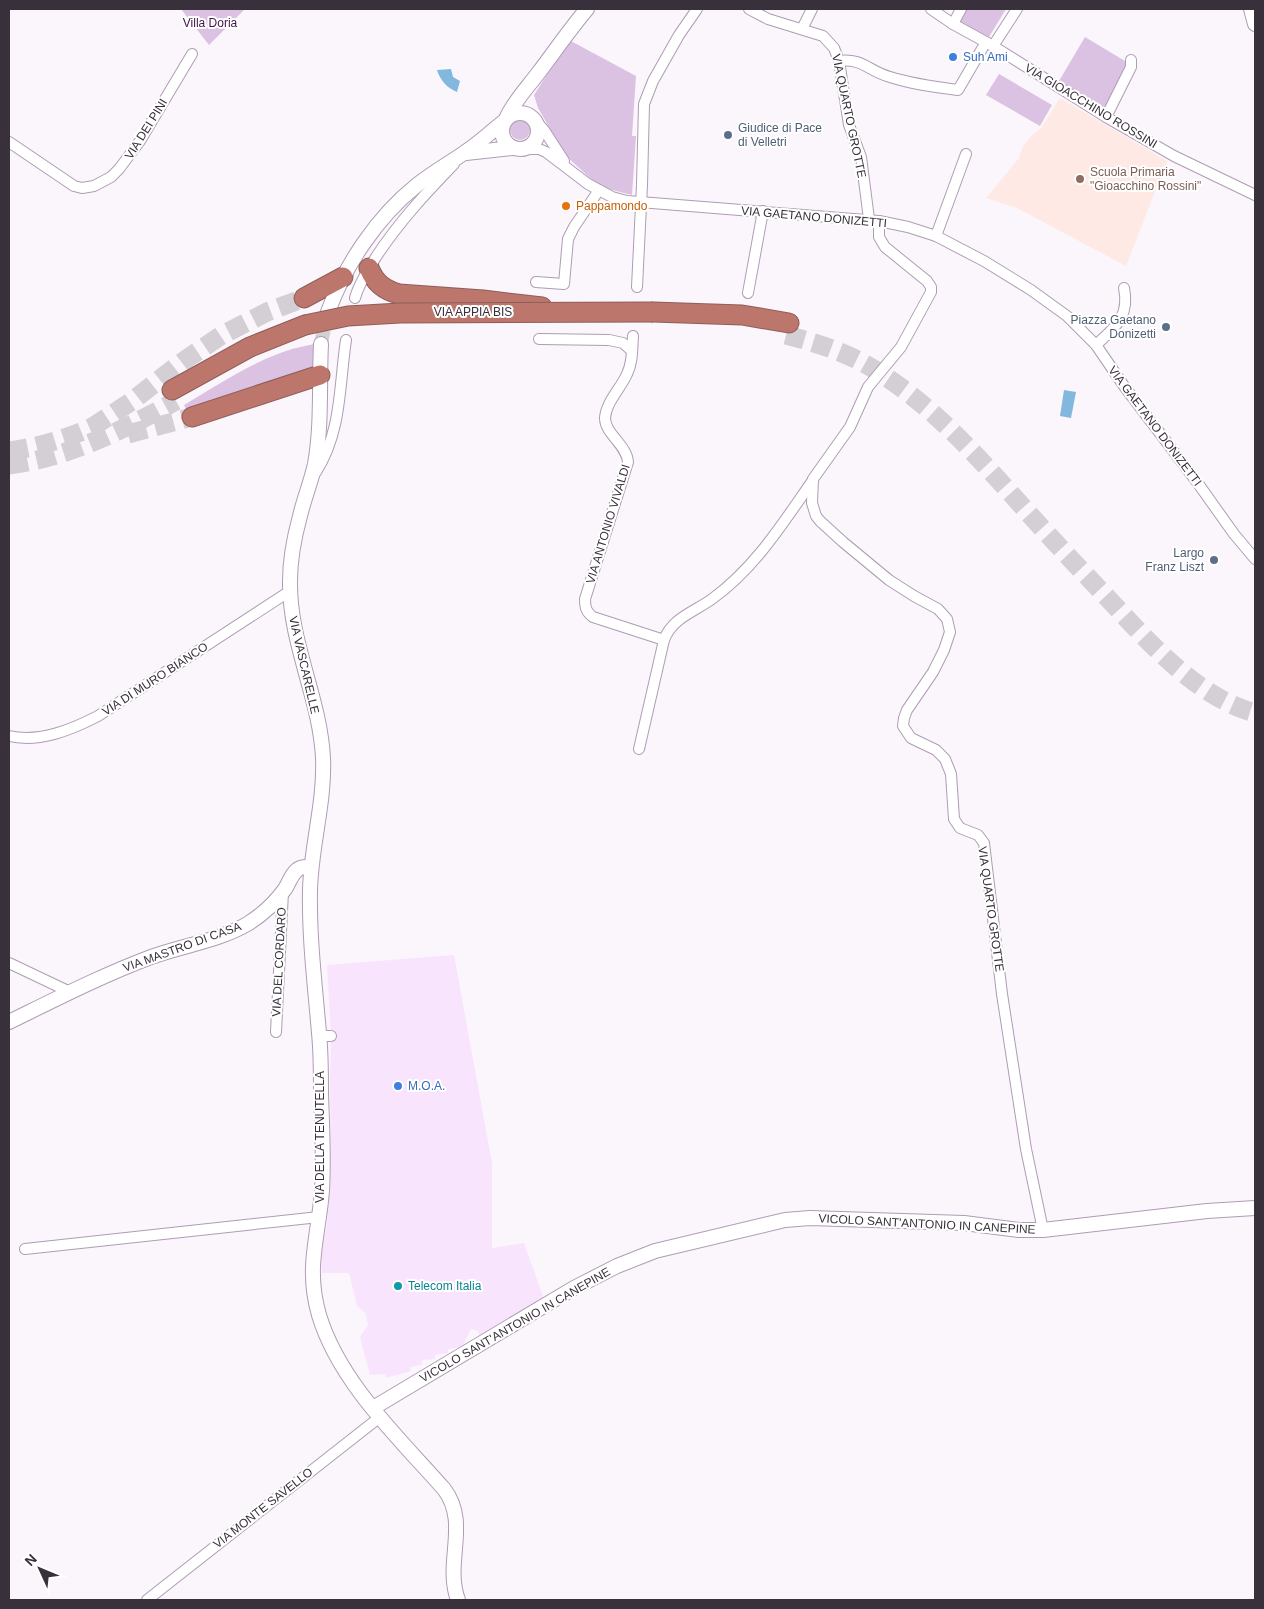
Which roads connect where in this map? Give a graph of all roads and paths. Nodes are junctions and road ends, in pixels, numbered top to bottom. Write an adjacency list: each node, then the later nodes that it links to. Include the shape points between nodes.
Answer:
1 (587, 9): 16 (street)
2 (697, 9): 27 (street, via 671,47 646,98)
3 (749, 9): 11 (street, VIA QUARTO GROTTE)
4 (812, 9): 11 (street)
5 (932, 9): 9 (street, VIA GIOACCHINO ROSSINI)
6 (961, 9): 9 (street)
7 (1017, 9): 12 (street)
8 (1251, 9): 10 (street)
9 (954, 24): 12 (street, VIA GIOACCHINO ROSSINI)
10 (1255, 24)
11 (802, 29): 15 (street, VIA QUARTO GROTTE, via 826,38)
12 (990, 44): 15 (street, via 958,90 889,77 854,61); 17 (street, VIA GIOACCHINO ROSSINI)
13 (192, 54): 20 (street, VIA DEI PINI, via 134,151 111,177 94,186 74,186)
14 (1132, 60): 17 (street)
15 (839, 62): 29 (street, VIA QUARTO GROTTE, via 849,125 861,157)
16 (540, 71): 18 (street, via 528,98); 19 (street)
17 (1106, 117): 26 (street, VIA GIOACCHINO ROSSINI, via 1174,156)
18 (534, 119): 19 (street, via 516,112); 21 (street, via 538,127 537,138 529,147); 24 (street, VIA GAETANO DONIZETTI)
19 (505, 120): 21 (street, via 501,134 503,140); 22 (street)
20 (9, 142)
21 (518, 148): 22 (street); 24 (street, VIA GAETANO DONIZETTI, via 539,149)
22 (465, 153): 31 (street, via 409,211); 32 (street, via 424,179 397,203 369,236)
23 (966, 154): 30 (street)
24 (568, 168): 25 (street, VIA GAETANO DONIZETTI)
25 (599, 190): 27 (street, VIA GAETANO DONIZETTI); 33 (street, via 568,239 564,284)
26 (1255, 195)
27 (641, 203): 28 (street, VIA GAETANO DONIZETTI); 34 (street)
28 (763, 212): 29 (street, VIA GAETANO DONIZETTI); 36 (street)
29 (874, 220): 30 (street, VIA GAETANO DONIZETTI); 53 (street, VIA QUARTO GROTTE, via 885,248 928,281 931,292 901,347 868,387 850,427)
30 (936, 236): 47 (street, VIA GAETANO DONIZETTI, via 1031,290 1067,316)
31 (369, 268): 38 (street); 40 (highway, bridge, via 374,279 387,290 399,294 512,302)
32 (343, 277): 37 (highway); 39 (street)
33 (536, 282)
34 (637, 287)
35 (1124, 288): 47 (street, via 1126,304 1123,314)
36 (748, 293)
37 (304, 298)
38 (355, 298)
39 (328, 312)
40 (576, 312): 41 (highway, VIA APPIA BIS, bridge); 43 (highway, VIA APPIA BIS, bridge, via 400,312 348,316)
41 (653, 318): 42 (highway, VIA APPIA BIS); 43 (highway, VIA APPIA BIS, via 407,324)
42 (787, 329)
43 (311, 335): 49 (street, VIA VASCARELLE); 50 (highway, VIA APPIA BIS)
44 (632, 336): 48 (street, VIA ANTONIO VIVALDI)
45 (539, 338): 48 (street, via 610,340)
46 (346, 340): 52 (street, via 333,434)
47 (1096, 345): 54 (street, VIA GAETANO DONIZETTI)
48 (632, 351): 56 (street, VIA ANTONIO VIVALDI, via 631,365 605,420 625,451 628,462 585,606 593,616)
49 (320, 375): 51 (highway); 52 (street, VIA VASCARELLE, via 317,443)
50 (174, 395)
51 (192, 417)
52 (311, 479): 55 (street, VIA VASCARELLE, via 294,541)
53 (813, 479): 56 (street, via 747,568 712,599 674,623); 67 (street, VIA QUARTO GROTTE, via 812,503 820,521 879,572 938,609 949,624 949,637 941,658 907,710 903,726 911,738 936,750 945,759 951,774 954,819 958,826 978,835 984,843 1024,1139)
54 (1255, 559)
55 (290, 591): 57 (street, VIA DI MURO BIANCO, via 98,716 42,736); 59 (street, VIA VASCARELLE, via 298,649 320,730 323,759)
56 (664, 640): 58 (street)
57 (9, 736)
58 (639, 750)
59 (311, 868): 60 (street, VIA MASTRO DI CASA, via 297,870); 66 (street, VIA DELLA TENUTELLA, via 311,941 325,1036)
60 (283, 892): 62 (street, VIA MASTRO DI CASA, via 262,914 234,930 137,962); 64 (street, VIA DEL CORDARO)
61 (9, 964): 62 (street)
62 (70, 992): 63 (street, VIA MASTRO DI CASA)
63 (9, 1022)
64 (276, 1032)
65 (1255, 1208): 67 (street, VICOLO SANT'ANTONIO IN CANEPINE)
66 (319, 1217): 68 (street); 69 (street, VIA DELLA TENUTELLA, via 314,1290 322,1324 344,1367)
67 (1043, 1230): 69 (street, VICOLO SANT'ANTONIO IN CANEPINE, via 964,1223 810,1218 658,1250 574,1288)
68 (25, 1249)
69 (377, 1412): 70 (street, VIA MONTE SAVELLO); 71 (street, VIA DELLA TENUTELLA, via 452,1500 456,1522 453,1568)
70 (146, 1600)
71 (458, 1600)

